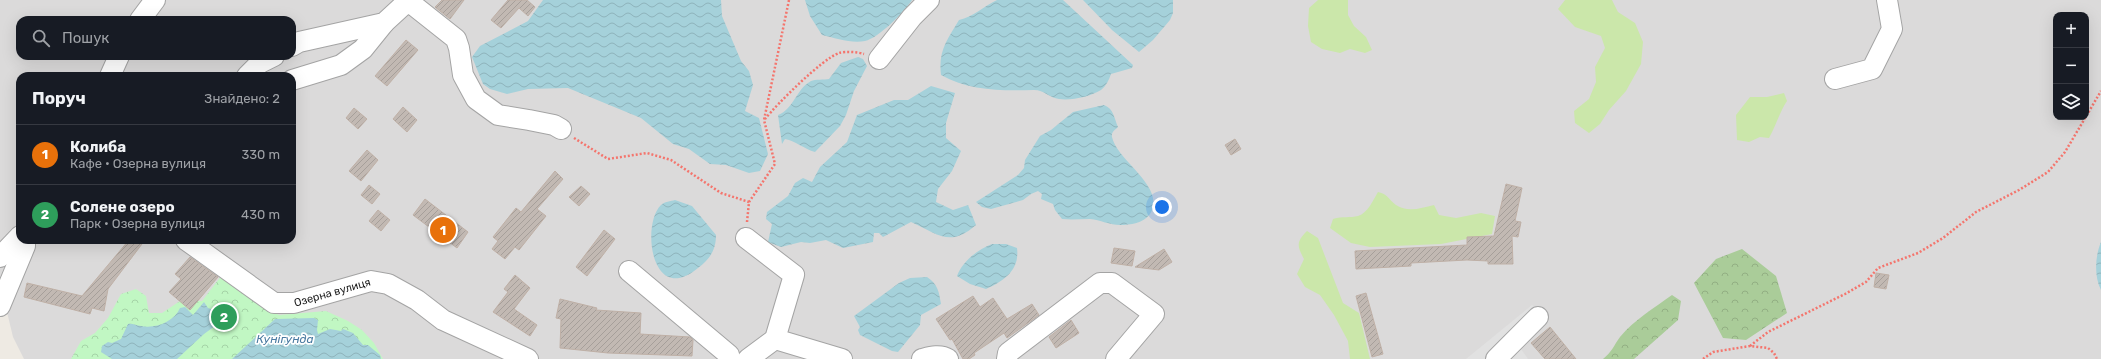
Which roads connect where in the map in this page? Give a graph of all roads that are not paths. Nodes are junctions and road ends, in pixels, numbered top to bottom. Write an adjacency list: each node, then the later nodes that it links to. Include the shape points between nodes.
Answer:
1 (155, 0): 5 (street)
2 (929, 0): 8 (street)
3 (1887, 0): 14 (street, via 1892,29 1872,69)
4 (408, 1): 6 (street); 15 (street, via 456,39 463,75 476,98 498,115 554,125)
5 (143, 16)
6 (384, 23): 7 (street); 13 (street, via 363,49 340,65)
7 (296, 44)
8 (879, 59)
9 (117, 60): 11 (street)
10 (266, 60): 12 (street)
11 (112, 72)
12 (252, 72)
13 (296, 79)
14 (1834, 79)
15 (561, 129)
16 (746, 238): 24 (street, via 794,275)
17 (16, 240): 20 (street)
18 (24, 244): 22 (street, via 21,259)
19 (192, 244): 25 (street, Озерна вулиця, via 274,303 294,303 370,281 388,284 417,300 443,320)
20 (0, 257)
21 (629, 271): 26 (street, via 730,355)
22 (0, 306)
23 (1538, 317): 33 (street)
24 (775, 339): 27 (street); 28 (street)
25 (528, 359)
26 (730, 359)
27 (748, 359)
28 (842, 359)
29 (922, 359): 30 (street, via 935,356)
30 (948, 359)
31 (1007, 359): 32 (street, via 1008,353 1100,283 1112,283 1154,314)
32 (1116, 359)
33 (1496, 359)

